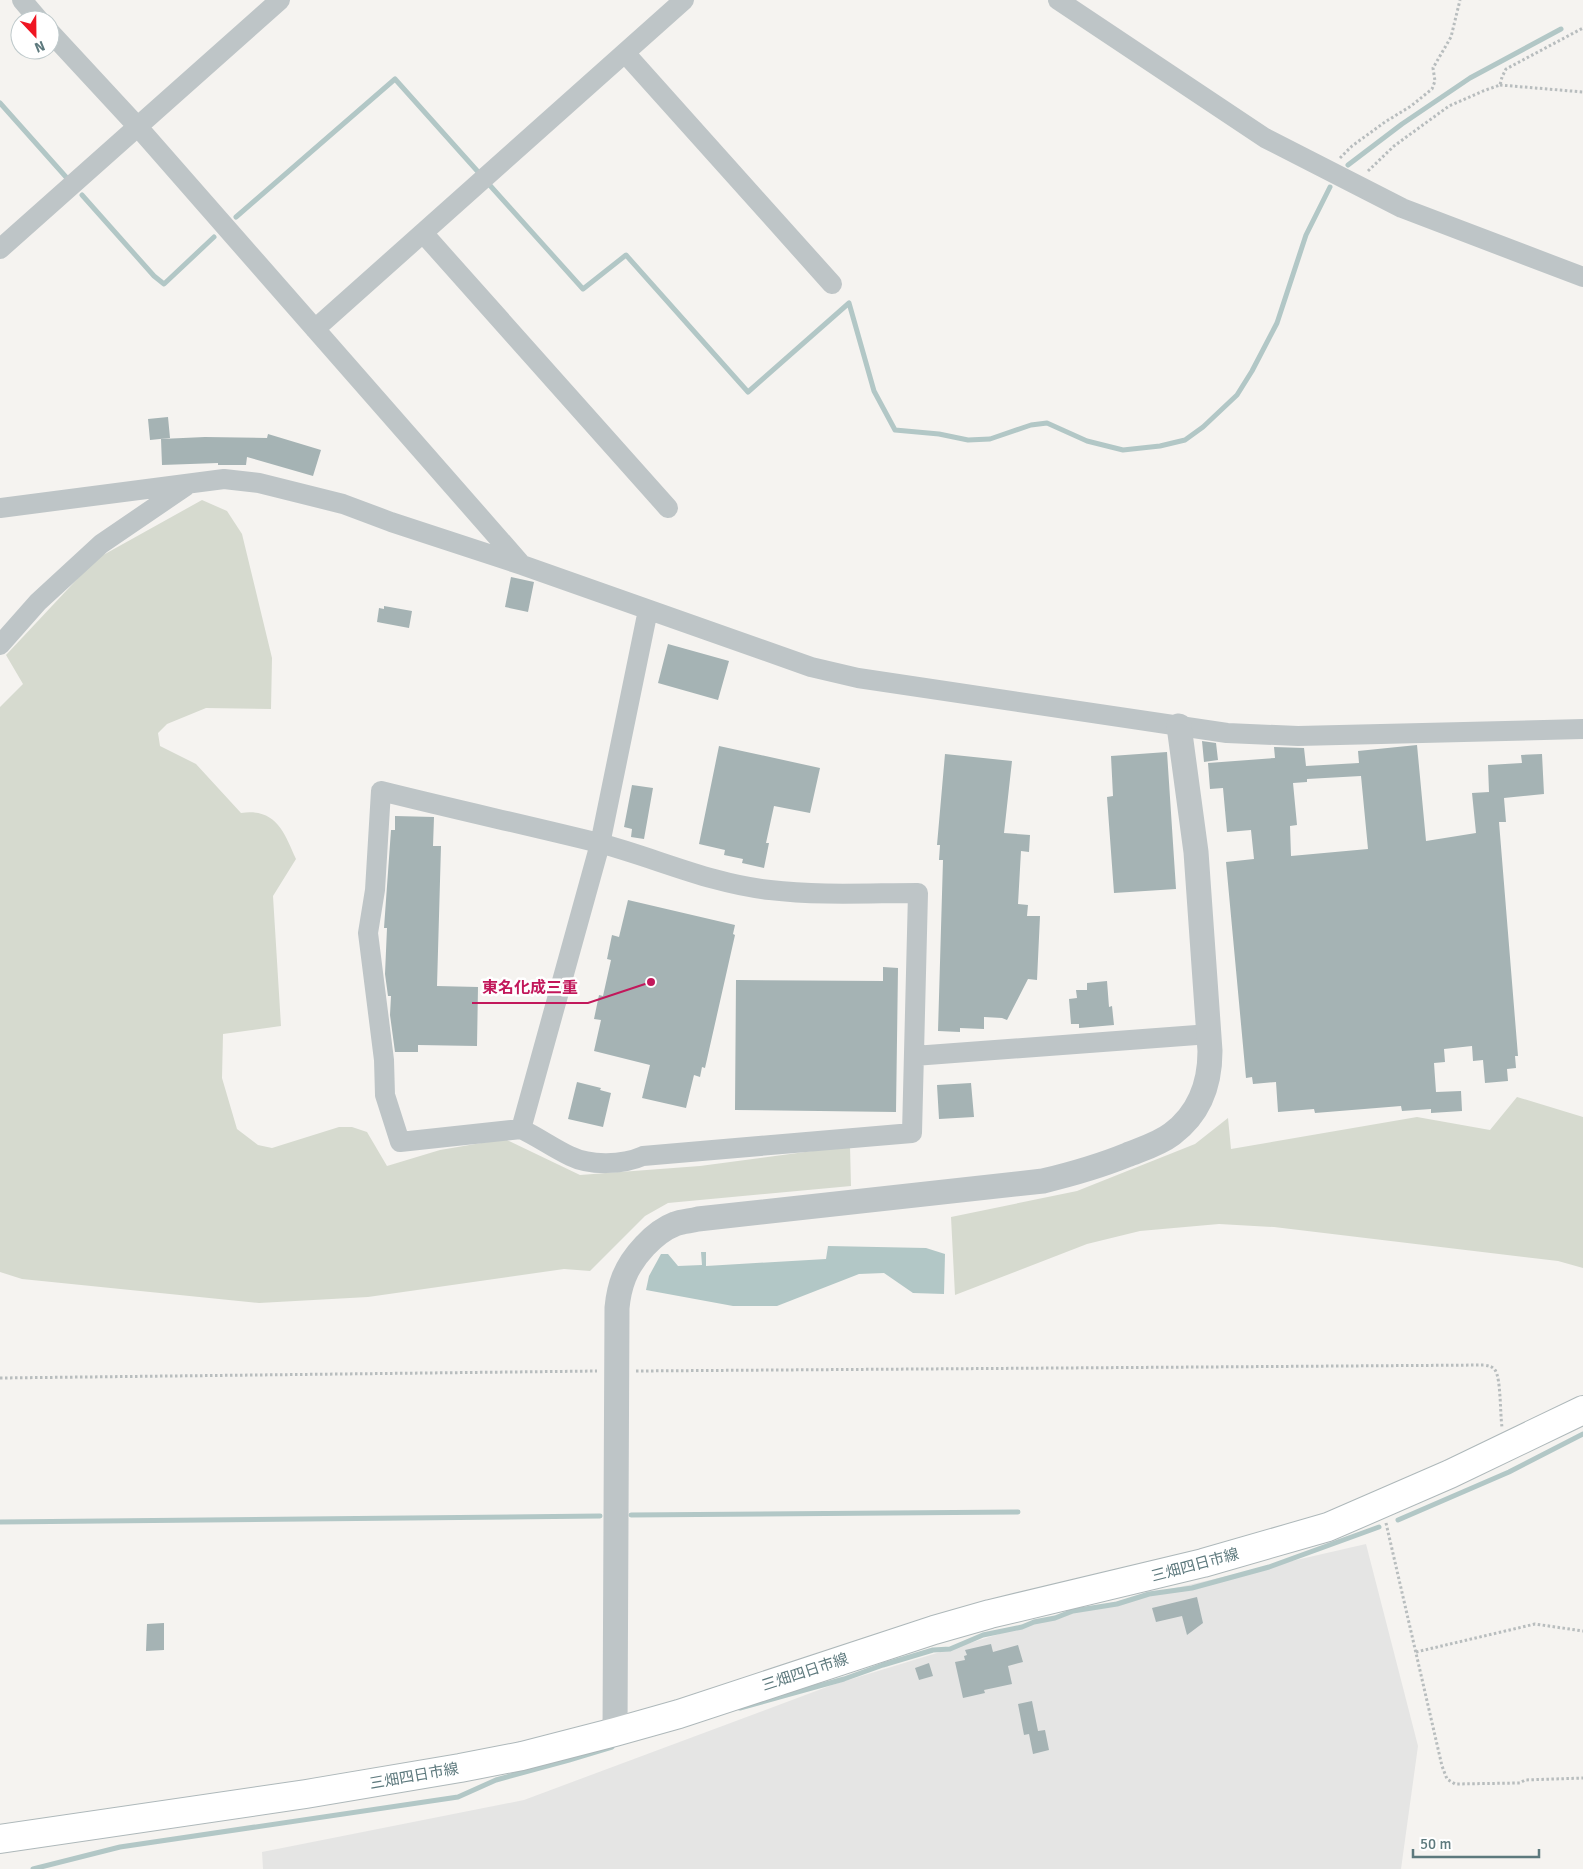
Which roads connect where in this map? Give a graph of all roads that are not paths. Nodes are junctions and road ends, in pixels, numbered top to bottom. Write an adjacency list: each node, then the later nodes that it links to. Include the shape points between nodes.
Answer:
1 (22, 0): 5 (street)
2 (280, 0): 8 (street)
3 (684, 0): 7 (street)
4 (1058, 0): 11 (street, via 1265,138 1329,172 1402,208)
5 (31, 10)
6 (60, 43): 8 (street)
7 (626, 53): 9 (street); 12 (street)
8 (138, 127): 10 (street); 13 (street)
9 (423, 233): 13 (street); 16 (street)
10 (0, 249)
11 (1583, 277)
12 (832, 284)
13 (315, 329): 17 (street)
14 (190, 483): 15 (street); 17 (street, via 224,479 259,483 343,504); 19 (street, via 101,544 38,602)
15 (0, 508)
16 (668, 508)
17 (522, 565): 18 (street)
18 (648, 610): 20 (street, via 811,667 858,678); 22 (street)
19 (0, 645)
20 (1179, 726): 21 (street, via 1227,733 1298,736); 23 (street, via 1196,852)
21 (1583, 728)
22 (600, 844): 24 (street, via 701,876 771,890 918,893); 25 (street); 25 (street, via 381,791 375,890 368,933 384,1060 385,1095 400,1142)
23 (1210, 1034): 24 (street); 27 (street, via 1209,1077 1192,1114 1172,1134 1155,1144 1095,1167 1010,1186 698,1219 675,1224 643,1248 625,1275 617,1308)
24 (914, 1056): 25 (street, via 912,1132 642,1156 601,1163 577,1160)
25 (521, 1129)
26 (1583, 1410): 27 (main road, 三畑四日市線, via 1328,1528 934,1630)
27 (615, 1732): 28 (main road, 三畑四日市線, via 522,1756 441,1771)
28 (0, 1839)

